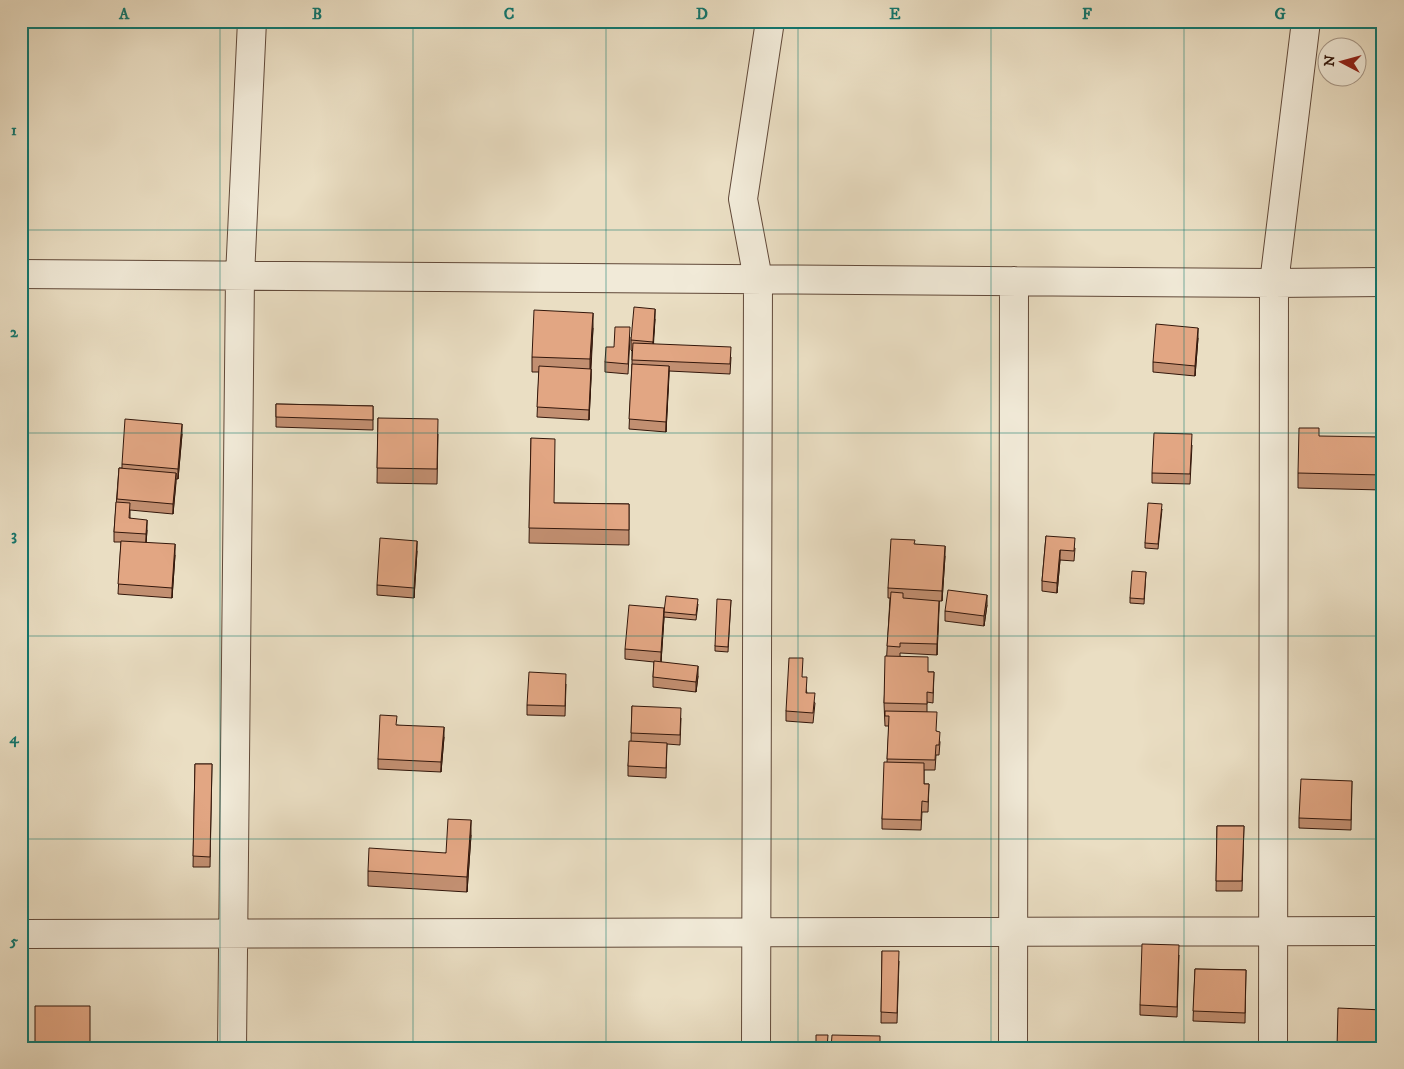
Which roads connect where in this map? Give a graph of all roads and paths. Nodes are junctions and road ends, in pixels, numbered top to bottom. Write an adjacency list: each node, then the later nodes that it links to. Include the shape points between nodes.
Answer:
1 (252, 21): 5 (street)
2 (770, 21): 6 (street, via 744,199)
3 (1306, 21): 9 (street)
4 (21, 274): 5 (street)
5 (240, 276): 6 (street); 15 (street)
6 (758, 279): 7 (street); 11 (street)
7 (1014, 281): 9 (street); 12 (street)
8 (1383, 282): 9 (street)
9 (1274, 283): 13 (street)
10 (1383, 931): 13 (street)
11 (756, 932): 12 (street); 15 (street); 17 (street)
12 (1013, 932): 13 (street); 18 (street)
13 (1273, 932): 19 (street)
14 (21, 934): 15 (street)
15 (233, 934): 16 (street)
16 (232, 1048)
17 (756, 1048)
18 (1013, 1048)
19 (1273, 1048)

